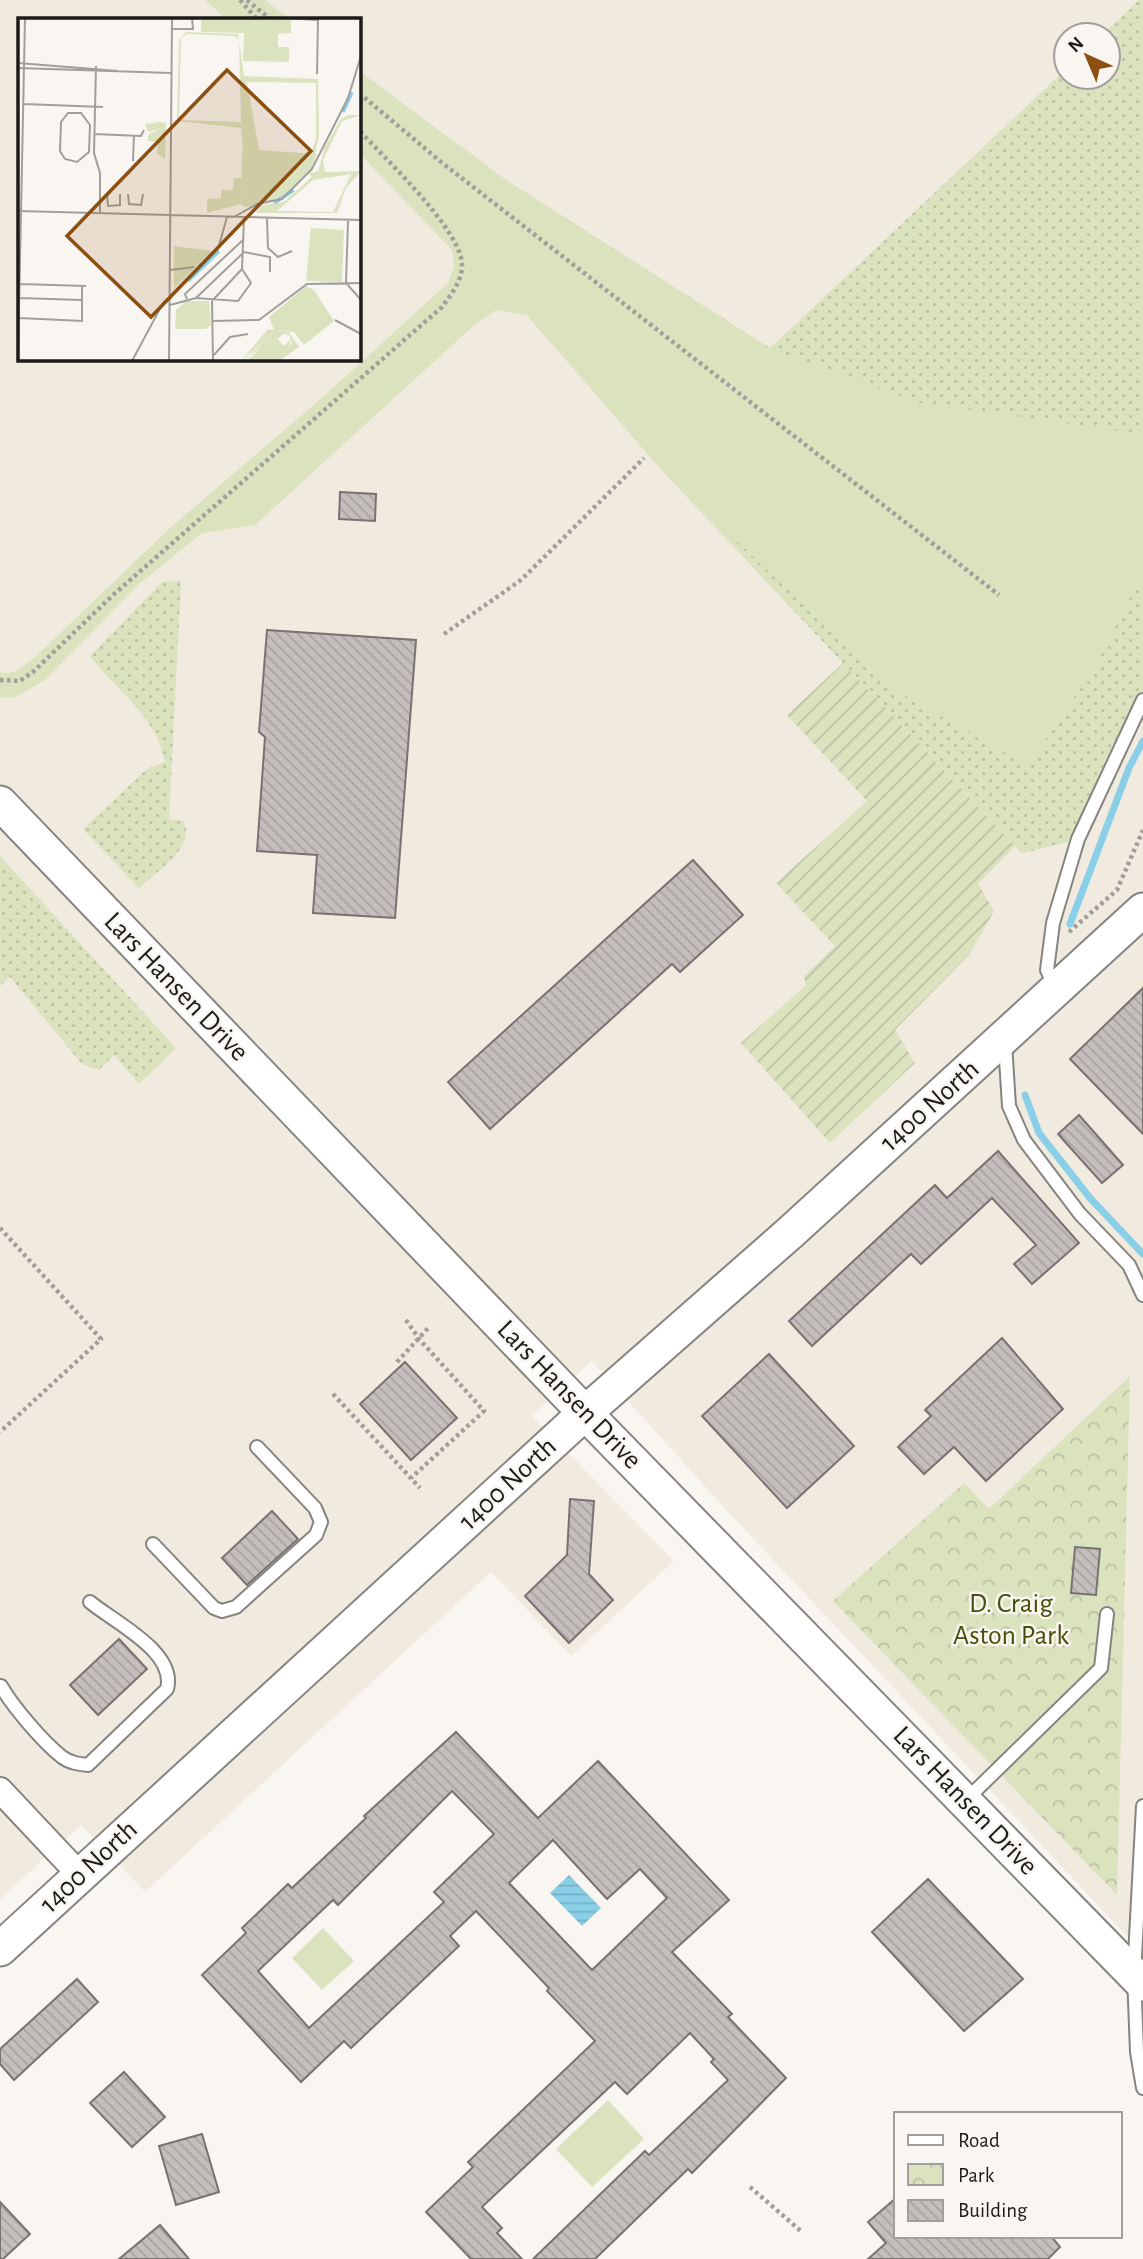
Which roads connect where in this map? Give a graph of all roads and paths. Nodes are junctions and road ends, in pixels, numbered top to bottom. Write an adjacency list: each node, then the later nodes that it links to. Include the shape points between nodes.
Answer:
1 (240, 0): 3 (path)
2 (247, 0): 4 (path)
3 (256, 18)
4 (269, 18)
5 (360, 94): 8 (path)
6 (360, 131): 10 (path, via 457,243 462,264 454,290 442,307 113,595 34,671 20,681)
7 (644, 458): 9 (path, via 521,580)
8 (999, 595)
9 (444, 634)
10 (0, 680)
11 (1143, 700): 15 (lane, via 1078,839)
12 (0, 803): 25 (main road, Lars Hansen Drive)
13 (1143, 830): 15 (path, via 1116,890)
14 (1136, 920): 16 (main road, 1400 North)
15 (1049, 950): 16 (lane, via 1047,970)
16 (1056, 990): 17 (main road, 1400 North)
17 (1004, 1039): 19 (lane, via 1009,1106 1024,1140 1080,1214 1129,1265); 25 (main road, 1400 North)
18 (0, 1228): 26 (path, via 101,1339)
19 (1143, 1294)
20 (406, 1320): 22 (path)
21 (430, 1326): 22 (path)
22 (420, 1340): 23 (path); 28 (path, via 484,1411)
23 (397, 1362)
24 (333, 1394): 28 (path)
25 (585, 1413): 35 (main road, Lars Hansen Drive); 37 (main road, 1400 North)
26 (0, 1432)
27 (257, 1447): 30 (lane, via 315,1508 321,1522 316,1535 236,1607 222,1611)
28 (411, 1478): 29 (path)
29 (420, 1488)
30 (153, 1544)
31 (90, 1602): 33 (lane, via 134,1631 170,1676 167,1689 88,1765 62,1757)
32 (1107, 1614): 35 (lane, via 1101,1668)
33 (1, 1686)
34 (0, 1790): 37 (street)
35 (965, 1801): 39 (main road, Lars Hansen Drive)
36 (1143, 1806): 39 (lane)
37 (80, 1875): 38 (main road, 1400 North)
38 (0, 1949)
39 (1138, 1980): 40 (lane, via 1137,2052)
40 (1143, 2088)
41 (750, 2187): 42 (path)
42 (802, 2232)

